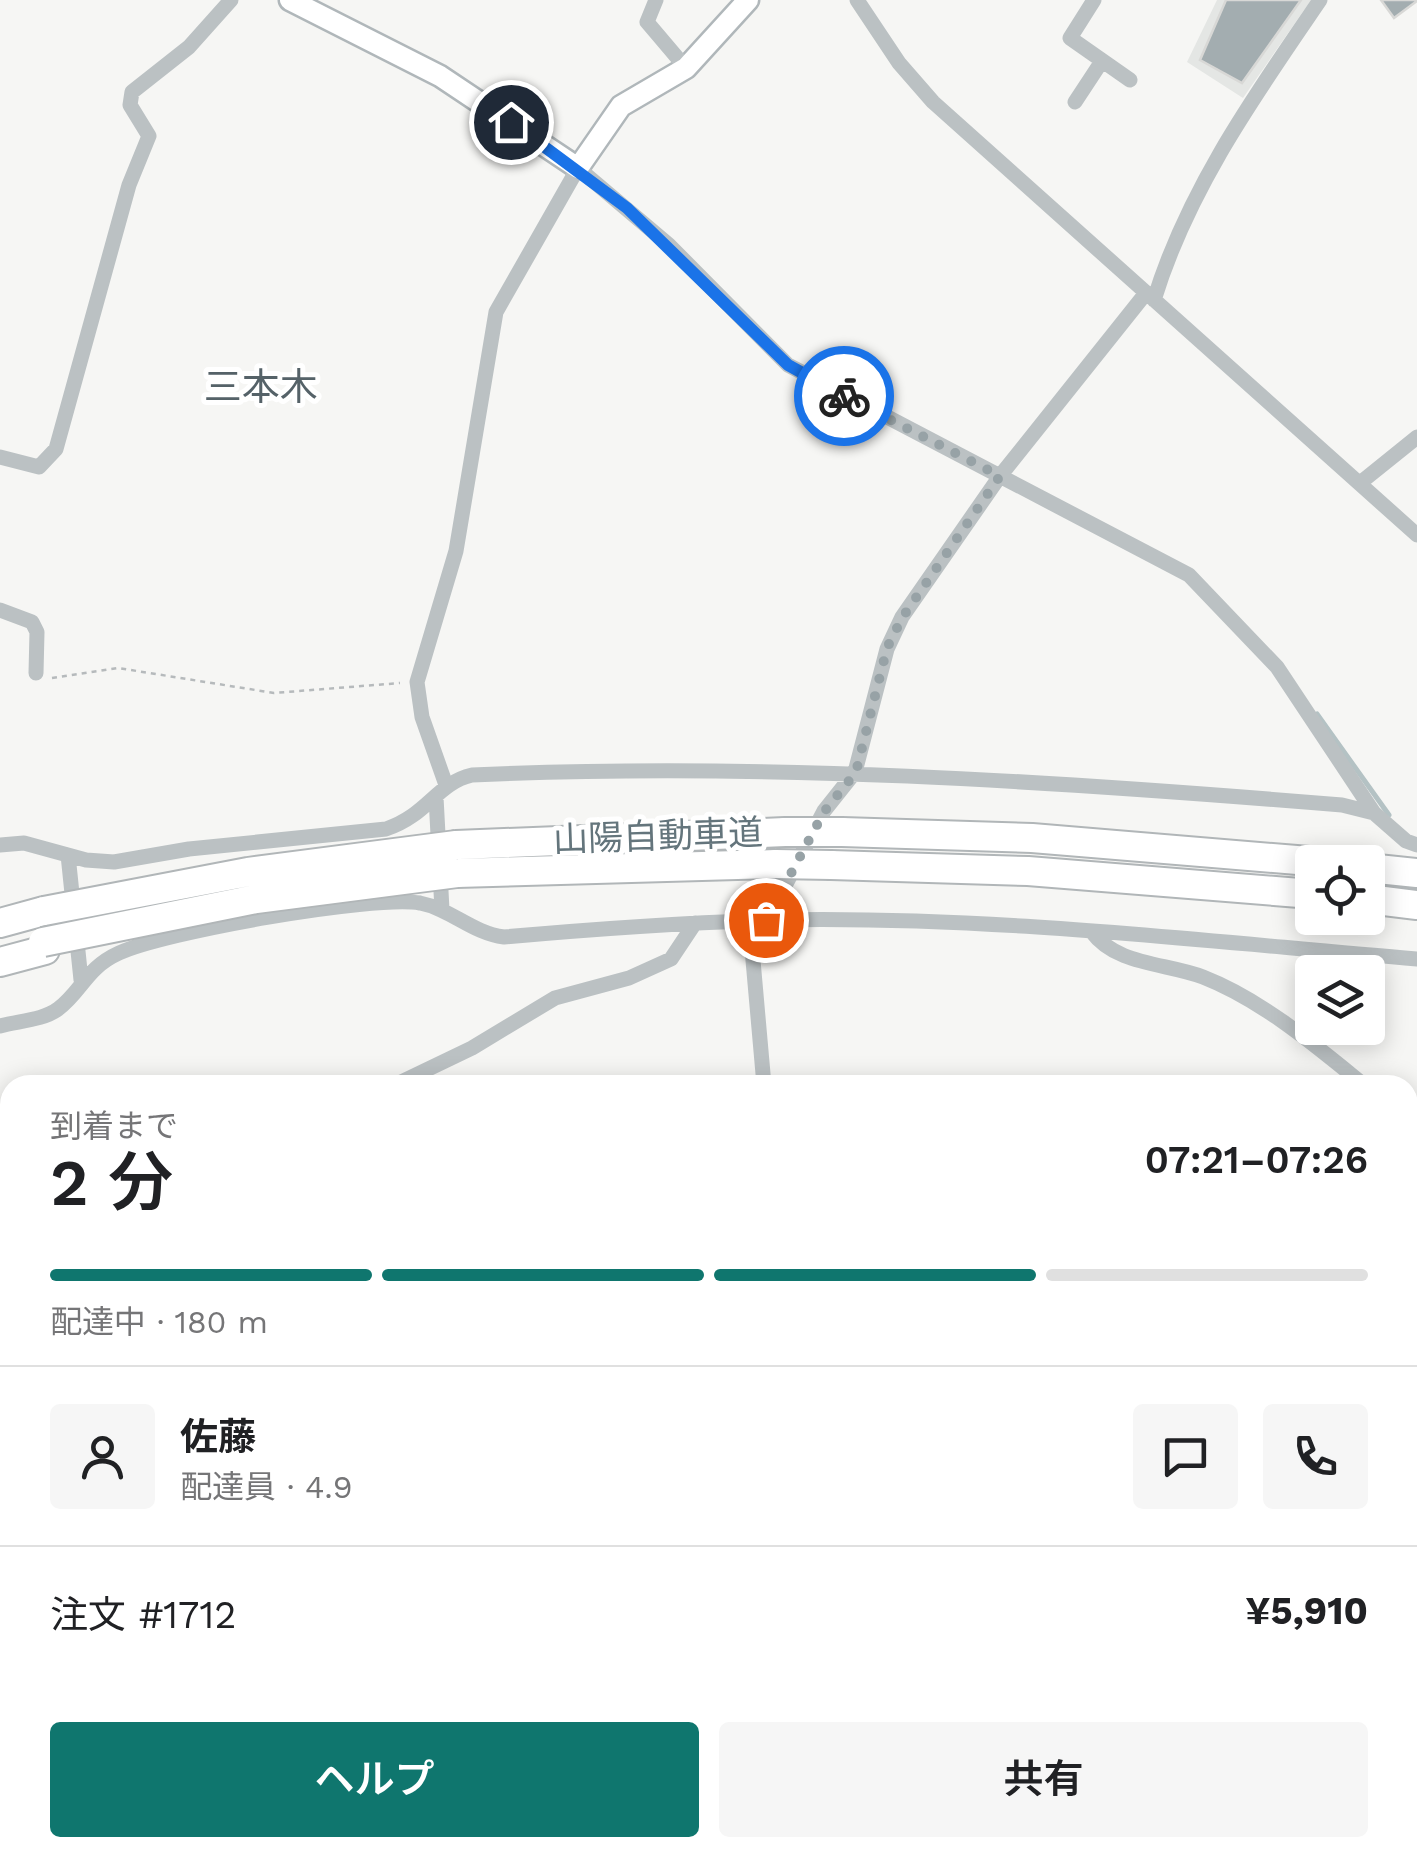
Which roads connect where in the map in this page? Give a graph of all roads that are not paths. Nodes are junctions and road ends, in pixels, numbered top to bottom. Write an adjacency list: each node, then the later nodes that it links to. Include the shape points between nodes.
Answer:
1 (232, 0): 15 (street, via 189,48 132,92 130,105 149,136 128,185 56,448 39,467)
2 (290, 0): 12 (main road, via 440,76)
3 (656, 0): 9 (street, via 647,22)
4 (748, 0): 9 (main road)
5 (857, 0): 13 (street, via 933,102)
6 (1094, 0): 8 (street, via 1070,38)
7 (1320, 0): 13 (street, via 1234,128)
8 (1102, 61): 10 (street); 11 (street)
9 (686, 68): 12 (main road, via 621,106)
10 (1130, 80)
11 (1075, 102)
12 (581, 164): 16 (street, via 788,365); 22 (street, via 496,312 456,551 417,682)
13 (1150, 297): 16 (street); 17 (street)
14 (1417, 437): 17 (street)
15 (0, 457)
16 (1002, 474): 21 (street, via 894,633); 23 (street, via 1189,574 1278,667)
17 (1360, 483): 18 (street)
18 (1417, 535)
19 (0, 610): 20 (street, via 32,622)
20 (36, 674)
21 (856, 772): 22 (street, via 472,775); 23 (street, via 1060,782); 35 (street, via 824,812)
22 (441, 791): 26 (street, via 412,818 373,831 114,862); 34 (street)
23 (1374, 813): 24 (street)
24 (1411, 843): 29 (street)
25 (0, 845): 26 (street, via 24,843)
26 (68, 855): 43 (street)
27 (457, 859): 28 (highway, 山陽自動車道, bridge, via 842,832); 31 (highway, 山陽自動車道, bridge, via 830,864); 36 (highway, 山陽自動車道, bridge, via 248,872); 39 (highway, 山陽自動車道, bridge)
28 (1295, 860)
29 (1413, 867): 30 (highway)
30 (1385, 868)
31 (1295, 893)
32 (1385, 902): 33 (highway)
33 (1410, 904)
34 (442, 910): 37 (street, via 481,933 504,937); 43 (street, via 404,902 238,924 126,950)
35 (766, 920): 37 (street); 38 (street); 46 (street, via 752,949)
36 (0, 921)
37 (695, 923): 45 (street, via 672,960 555,998)
38 (1092, 932): 41 (street); 47 (street, via 1104,949 1227,990)
39 (44, 946): 40 (highway); 42 (highway)
40 (0, 954)
41 (1417, 959)
42 (0, 962)
43 (80, 980): 44 (street, via 53,1012)
44 (0, 1026)
45 (415, 1075)
46 (763, 1075)
47 (1352, 1075)

